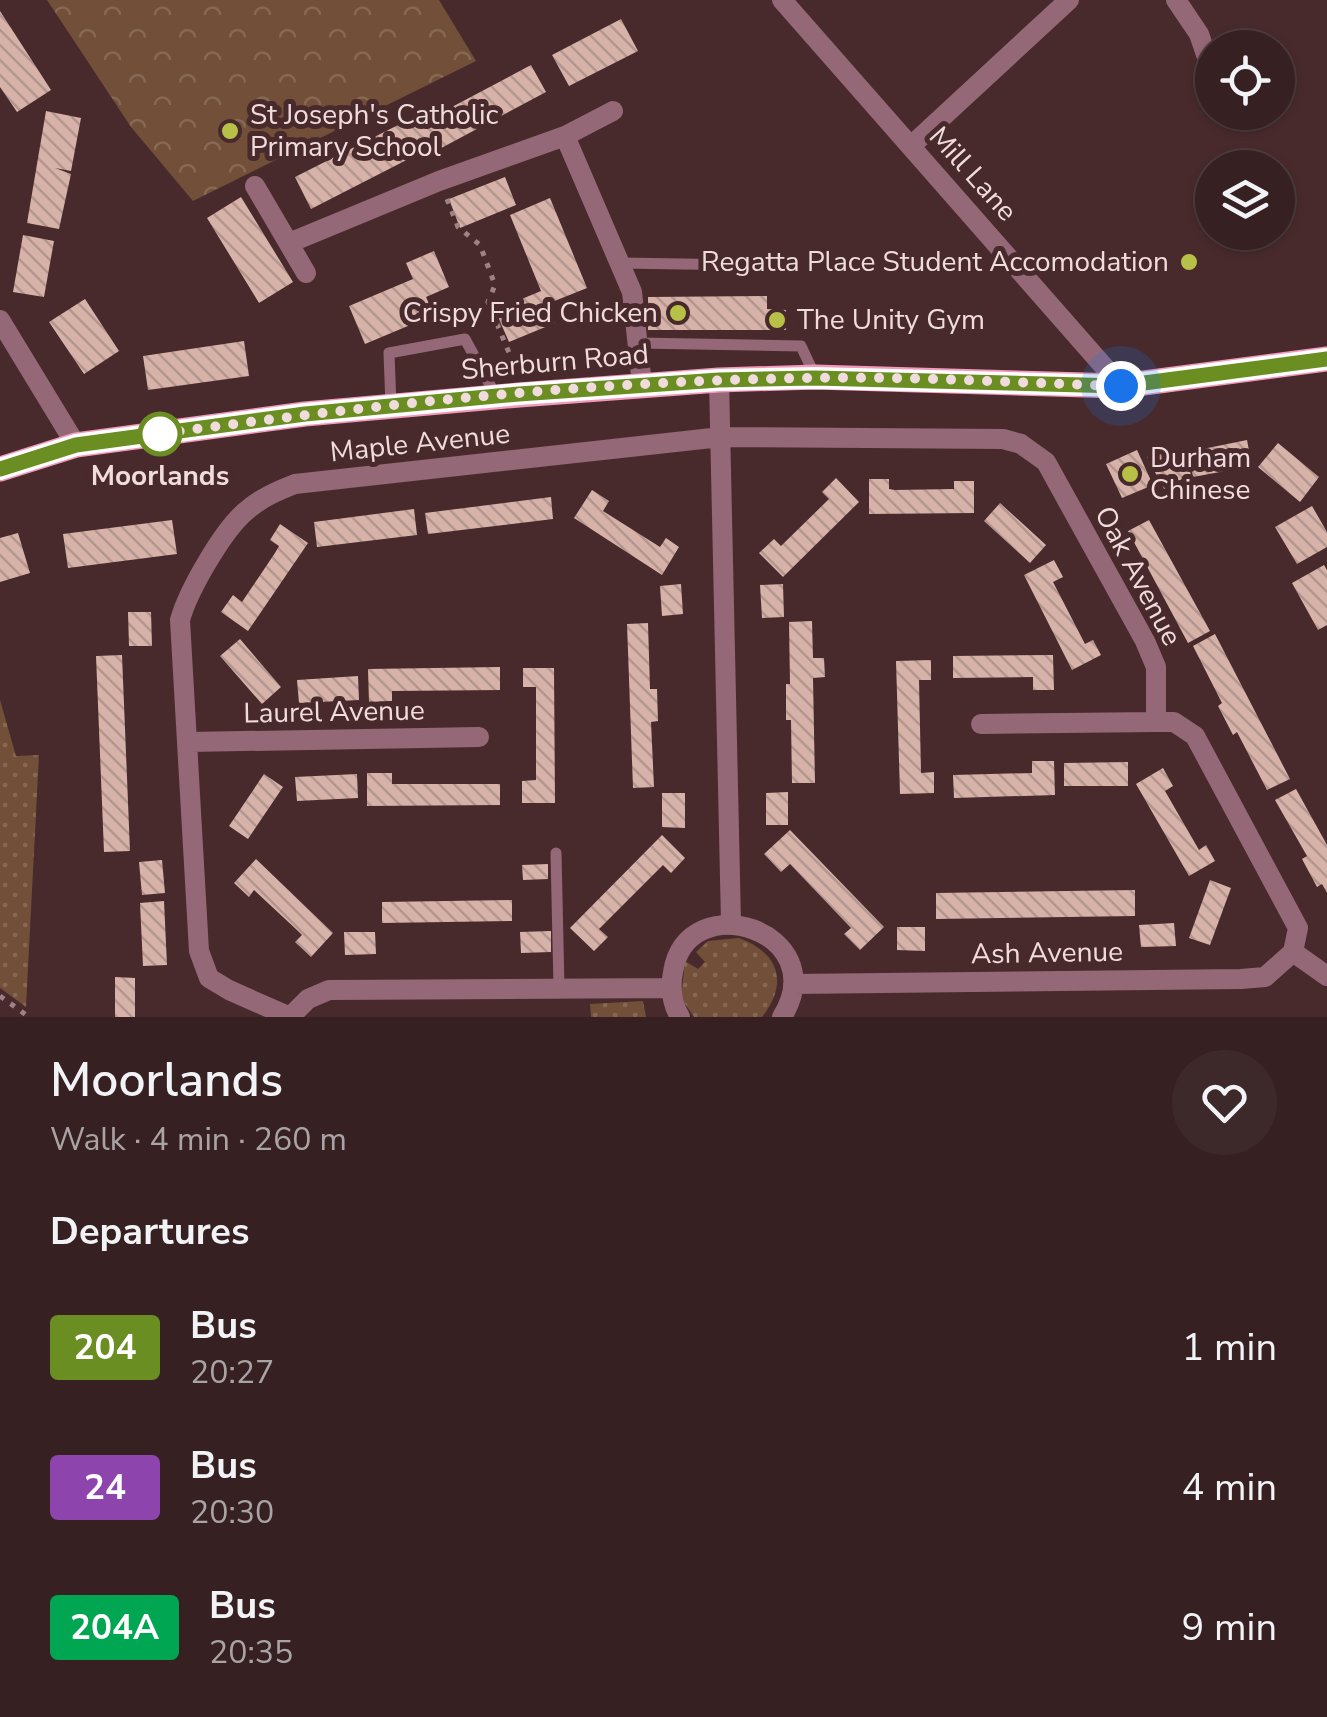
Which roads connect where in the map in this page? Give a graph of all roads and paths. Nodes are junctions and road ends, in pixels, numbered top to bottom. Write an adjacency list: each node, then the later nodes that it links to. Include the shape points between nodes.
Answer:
1 (782, 0): 7 (street, Mill Lane)
2 (1069, 0): 7 (street)
3 (1176, 0): 4 (street)
4 (1196, 30)
5 (613, 111): 6 (street)
6 (565, 136): 8 (street); 11 (street)
7 (911, 146): 20 (street, Mill Lane)
8 (439, 181): 10 (street); 21 (path, via 458,227 480,246 495,285 488,302 518,372)
9 (255, 186): 10 (street)
10 (289, 243): 13 (street)
11 (620, 263): 12 (lane); 15 (street, via 632,292)
12 (747, 266)
13 (306, 273)
14 (0, 320): 24 (street)
15 (638, 343): 17 (lane, via 801,346); 19 (street)
16 (1327, 359): 20 (main road, Sherburn Road)
17 (815, 378): 18 (main road, Sherburn Road); 20 (main road, Sherburn Road)
18 (719, 380): 19 (main road, Sherburn Road); 23 (street)
19 (642, 384): 21 (main road, Sherburn Road)
20 (1121, 386)
21 (507, 396): 22 (main road, Sherburn Road); 22 (lane, via 465,339 389,353)
22 (390, 406): 24 (main road, Sherburn Road)
23 (721, 436): 25 (street, Maple Avenue, via 1003,439); 30 (street, Maple Avenue, via 295,484 269,494 242,513 184,606 180,658); 32 (street)
24 (76, 445): 26 (main road, Sherburn Road)
25 (1046, 462): 27 (street, Oak Avenue, via 1146,641 1156,668)
26 (0, 469)
27 (1156, 722): 28 (street); 33 (street, via 1174,722 1195,736 1210,760 1298,928)
28 (981, 724)
29 (479, 738): 30 (street, Laurel Avenue)
30 (190, 742): 39 (street, via 199,952 210,978)
31 (556, 853): 36 (lane)
32 (731, 923): 35 (street, via 768,935 782,950); 37 (street, via 705,929 686,944 674,962)
33 (1293, 952): 34 (street); 35 (street, Ash Avenue, via 1265,977 1253,978)
34 (1327, 976)
35 (793, 984): 42 (street)
36 (559, 988): 37 (street); 39 (street, via 329,990)
37 (670, 988): 41 (street)
38 (0, 996): 40 (path)
39 (291, 1016)
40 (29, 1017)
41 (680, 1017)
42 (782, 1017)

